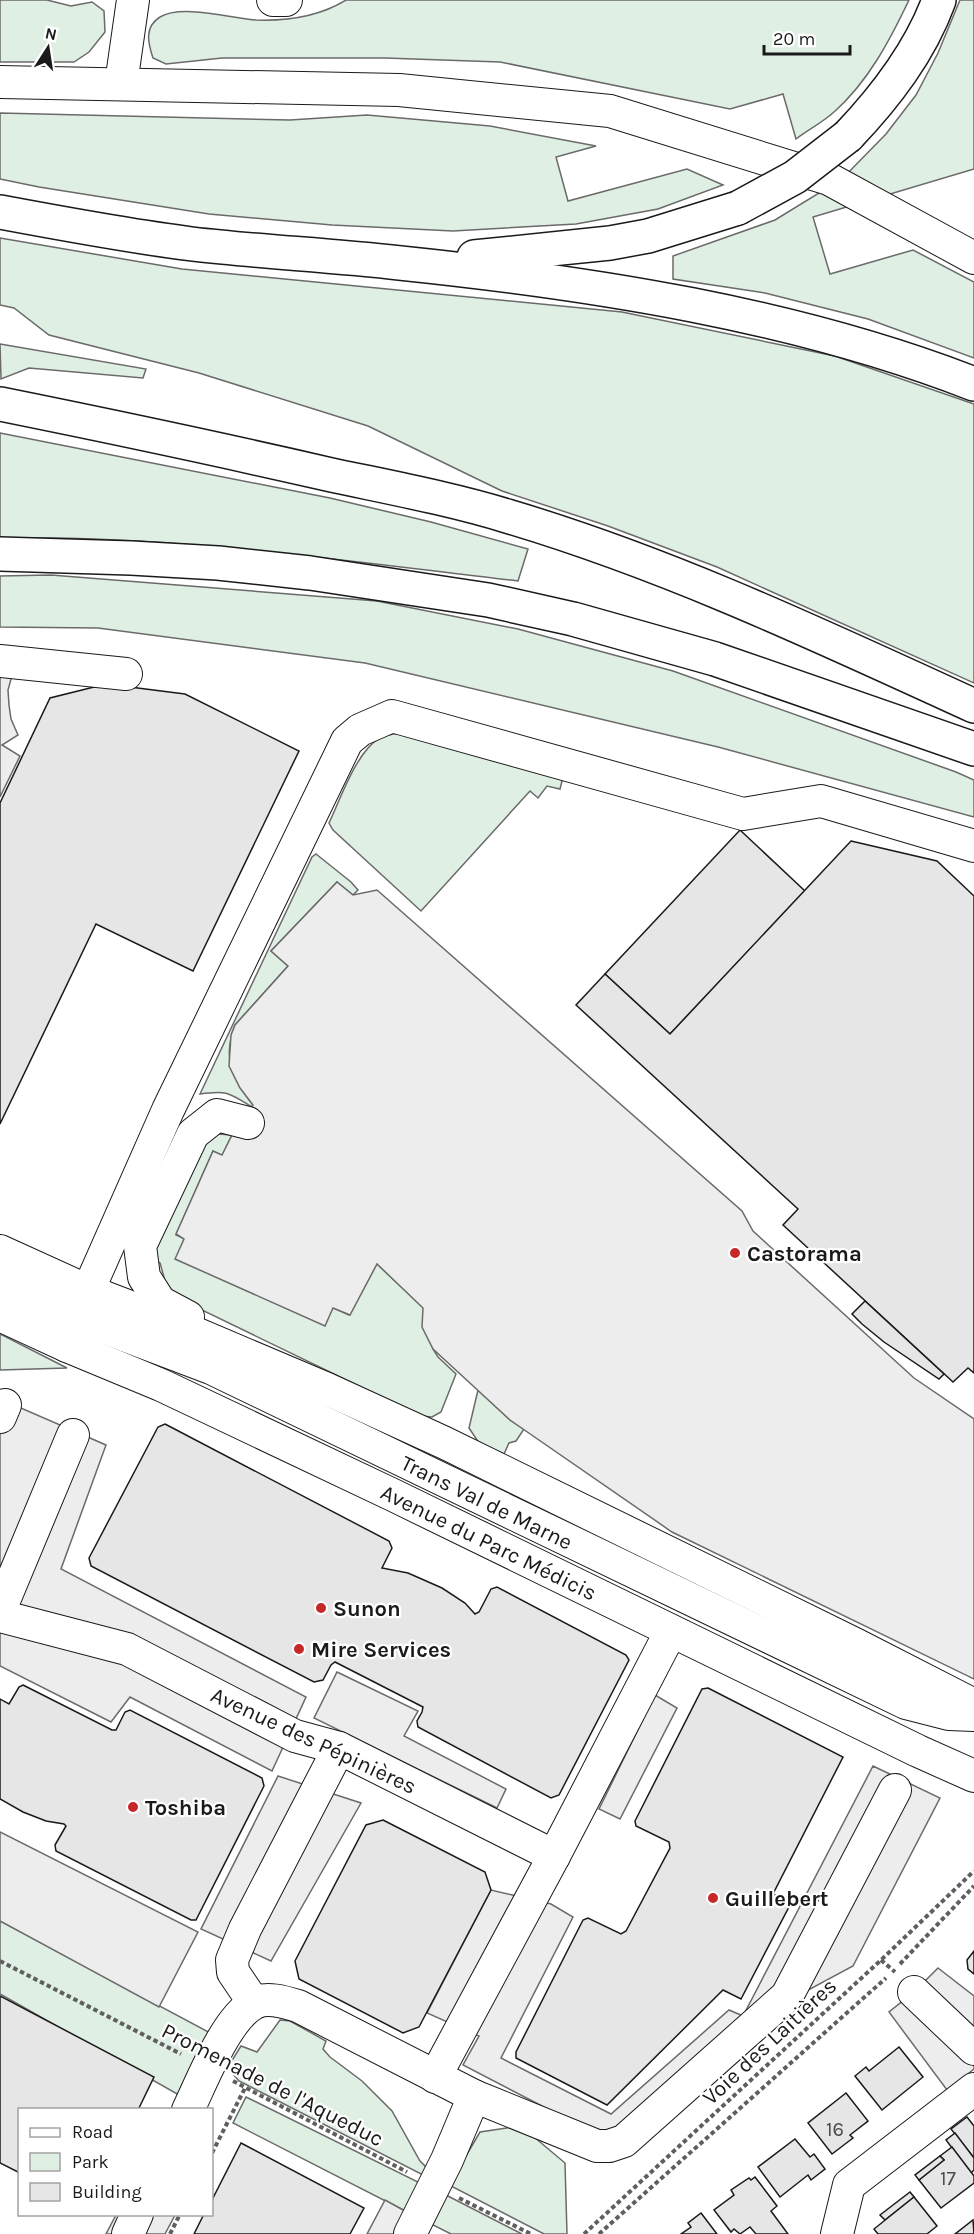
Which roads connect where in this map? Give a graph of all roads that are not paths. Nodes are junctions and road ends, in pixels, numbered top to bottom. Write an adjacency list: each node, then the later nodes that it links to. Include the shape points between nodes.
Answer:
1 (133, 0): 6 (street)
2 (273, 0): 3 (street)
3 (286, 0)
4 (939, 0): 9 (highway, bridge, via 931,23 903,70 848,136 795,177 738,208 648,236 610,243)
5 (0, 82): 6 (street)
6 (121, 84): 8 (street, via 399,90 610,111 829,179)
7 (0, 212): 9 (highway, via 192,244)
8 (974, 258)
9 (400, 263): 10 (highway, via 574,286 732,313 932,368)
10 (974, 384)
11 (0, 404): 15 (highway, via 506,515 694,581)
12 (0, 554): 16 (highway, via 218,563 489,600 715,659)
13 (0, 661): 14 (street)
14 (126, 674)
15 (974, 706)
16 (974, 749)
17 (974, 846): 22 (street, via 821,801 743,814 392,716 360,730 347,741 168,1110)
18 (248, 1123): 23 (street, via 217,1115 193,1134 140,1246 144,1277 160,1302)
19 (0, 1251): 22 (street, Avenue du Parc Médicis)
20 (0, 1283): 22 (street, Trans Val de Marne)
21 (0, 1315): 22 (street, Avenue du Parc Médicis)
22 (78, 1318): 23 (street, Avenue du Parc Médicis, via 169,1322); 27 (street, Avenue du Parc Médicis, via 172,1390); 29 (street, Trans Val de Marne, via 211,1368 906,1703)
23 (327, 1389): 28 (street, Avenue du Parc Médicis, via 483,1461)
24 (72, 1435): 25 (street)
25 (0, 1610)
26 (0, 1616): 30 (street, Avenue des Pépinières, via 127,1649 295,1736)
27 (671, 1631): 31 (street, Avenue du Parc Médicis); 33 (street)
28 (974, 1705)
29 (974, 1716)
30 (339, 1748): 33 (street, Avenue des Pépinières); 35 (street, via 232,1960 233,1972)
31 (974, 1776)
32 (895, 1790): 39 (street, via 787,1996 624,2141 597,2146)
33 (555, 1856): 37 (street)
34 (914, 1992): 36 (street)
35 (254, 2003): 37 (street, via 276,2000 298,2006); 40 (street, via 232,2023)
36 (974, 2049)
37 (435, 2077): 39 (street)
38 (974, 2089): 44 (street, via 849,2185)
39 (474, 2096): 43 (street)
40 (188, 2108)
41 (136, 2216): 42 (street)
42 (128, 2234)
43 (410, 2234)
44 (837, 2234)

